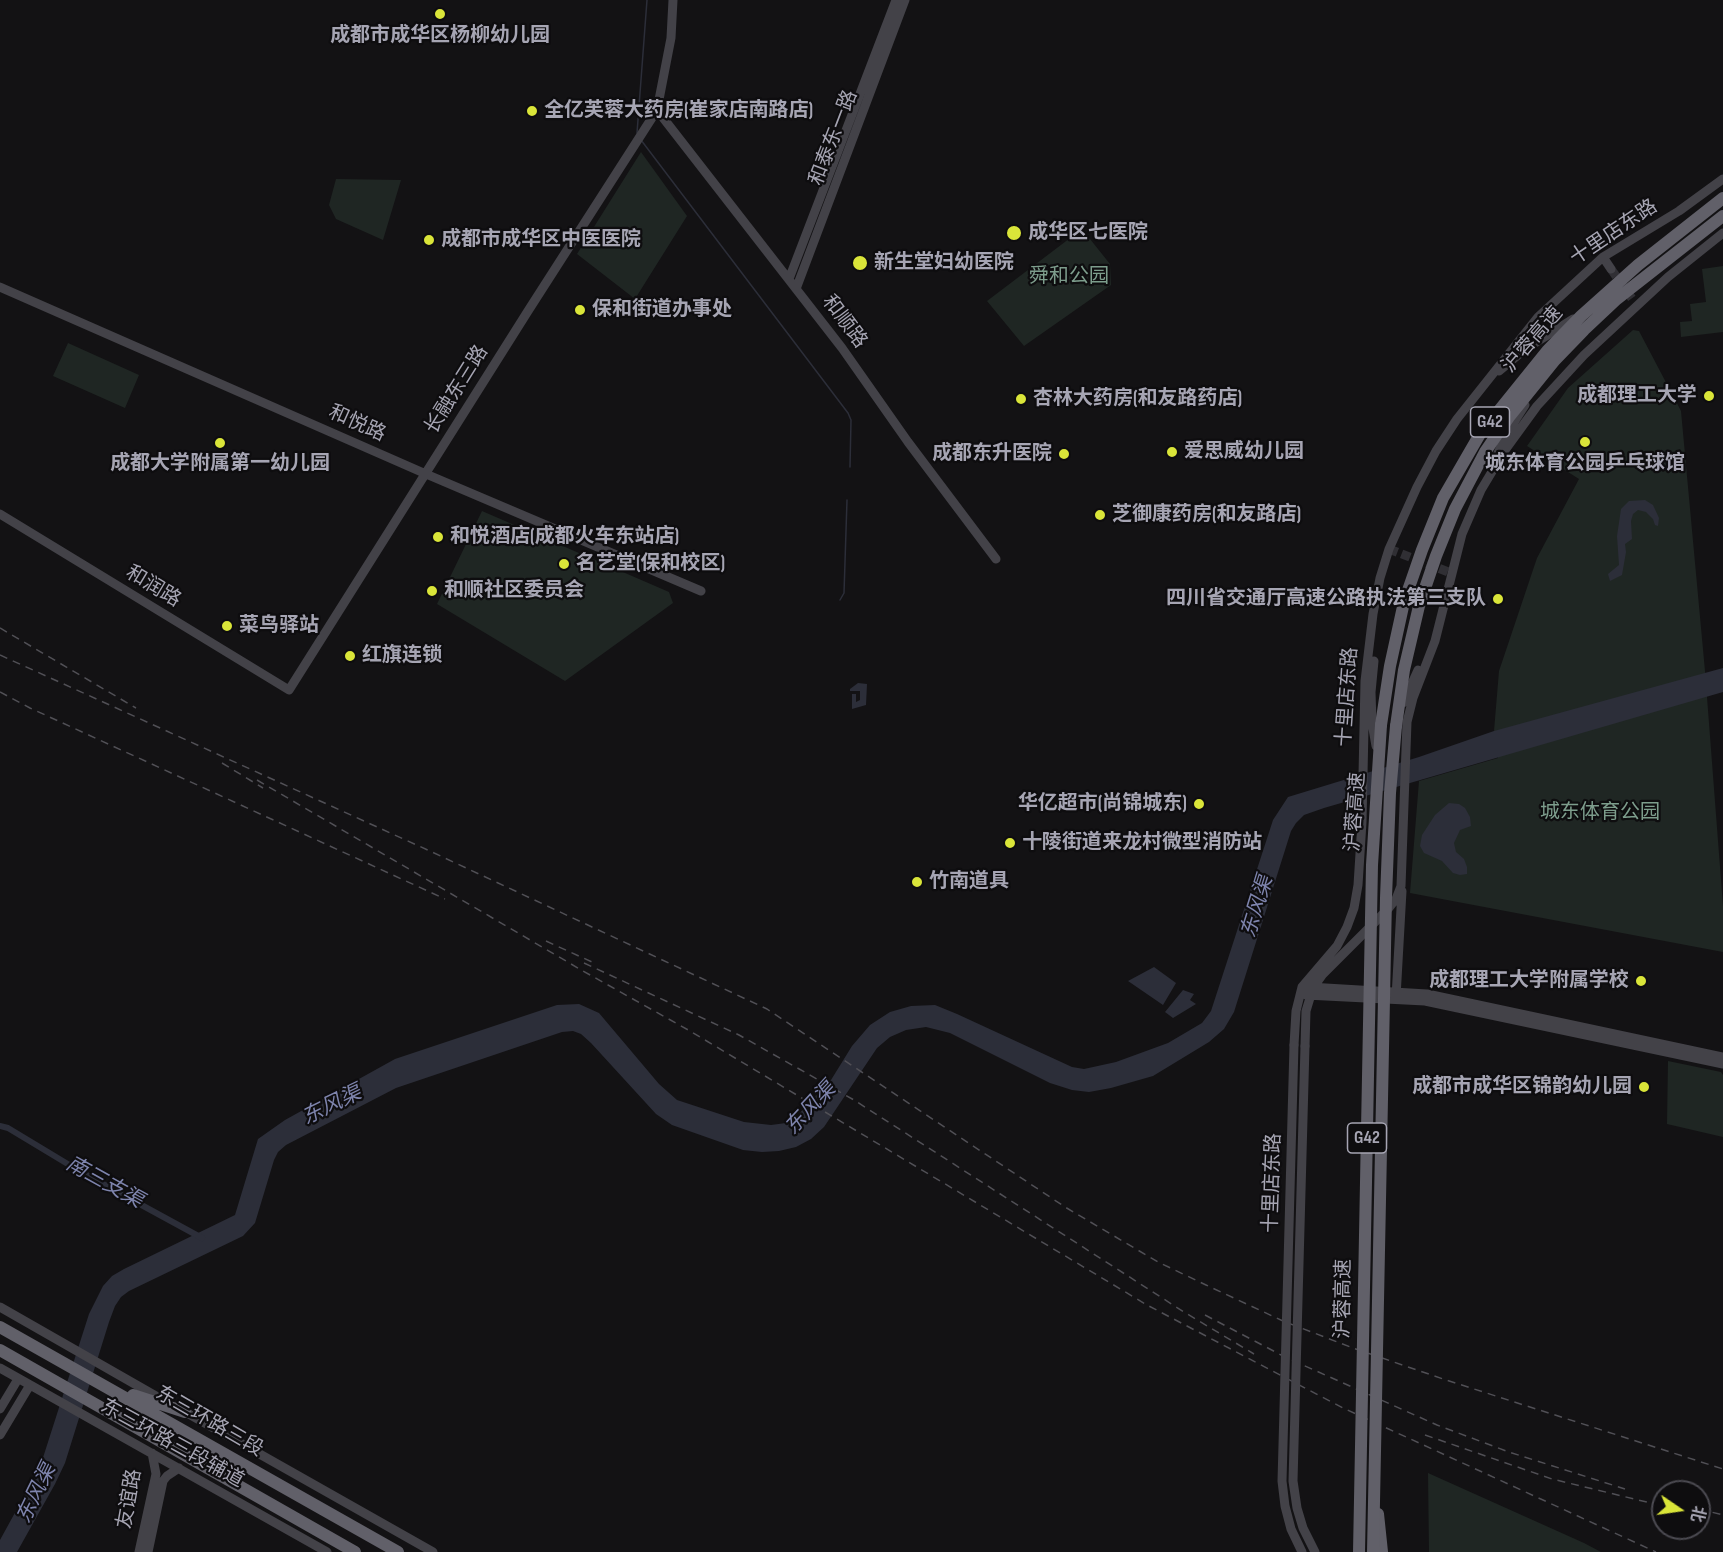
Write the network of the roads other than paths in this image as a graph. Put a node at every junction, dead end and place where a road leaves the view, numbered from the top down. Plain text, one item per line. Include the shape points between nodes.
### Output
1 (673, 0) edge
2 (896, 0) edge
3 (905, 0) edge
4 (657, 110) junction
5 (1723, 179) edge
6 (1723, 198) edge
7 (1723, 216) edge
8 (1723, 233) edge
9 (1603, 257) junction
10 (1611, 269) tunnel mouth
11 (789, 279) junction
12 (0, 286) edge
13 (796, 289) junction
14 (1583, 313) junction
15 (1562, 354) junction
16 (1477, 392) junction
17 (426, 474) junction
18 (1480, 490) junction
19 (0, 514) edge
20 (996, 559) dead end
21 (1380, 578) junction
22 (700, 591) dead end
23 (1445, 601) junction
24 (290, 690) joint
25 (1396, 722) junction
26 (1376, 724) junction
27 (1403, 877) junction
28 (1300, 991) junction
29 (1311, 991) junction
30 (1396, 995) junction
31 (1723, 1057) edge
32 (1723, 1064) edge
33 (0, 1308) edge
34 (0, 1327) edge
35 (0, 1350) edge
36 (0, 1368) edge
37 (18, 1379) junction
38 (30, 1385) junction
39 (129, 1391) junction
40 (0, 1409) edge
41 (185, 1412) joint
42 (0, 1435) edge
43 (152, 1453) junction
44 (179, 1468) junction
45 (1374, 1484) junction
46 (139, 1552) edge
47 (148, 1552) edge
48 (327, 1552) edge
49 (355, 1552) edge
50 (398, 1552) edge
51 (433, 1552) edge
52 (1302, 1552) edge
53 (1315, 1552) edge
54 (1359, 1552) edge
55 (1373, 1552) edge
56 (1382, 1552) edge

1 - 4 street via 671,38
2 - 11 street
3 - 13 street, 和泰东一路
4 - 11 street, 和顺路
4 - 17 street, 长融东三路
5 - 9 street, 十里店东路
6 - 14 highway, 沪蓉高速 / G42
7 - 15 highway, 沪蓉高速 / G42 via 1617,299
8 - 18 street via 1635,302 1584,355 1537,406
9 - 10 street
9 - 16 street, 十里店东路 via 1538,317
11 - 13 street, 和顺路
12 - 17 street, 和悦路
13 - 20 street, 和顺路
14 - 16 street via 1524,350
14 - 26 highway, 沪蓉高速 / G42 via 1480,434 1443,498 1404,602
15 - 18 street via 1507,433
15 - 25 highway, 沪蓉高速 / G42 via 1509,417 1455,509 1419,606
16 - 21 street, 十里店东路 via 1436,451 1396,531
17 - 22 street, 和悦路
17 - 24 street, 长融东三路
18 - 23 street via 1462,534
19 - 24 street, 和润路
21 - 26 street via 1371,693
21 - 28 street, 十里店东路 via 1365,681 1362,822 1354,908 1337,946
23 - 25 street
23 - 27 street via 1407,722
25 - 45 highway, 沪蓉高速 / G42, bridge via 1386,898
26 - 54 highway, 沪蓉高速 / G42, bridge via 1379,762 1372,865
27 - 29 street via 1388,909
27 - 30 street
28 - 29 street
28 - 52 street, 十里店东路, bridge via 1294,1045 1282,1481 1291,1529
29 - 30 street
29 - 53 street, 十里店东路, bridge via 1306,1011 1293,1481 1303,1528
30 - 31 street via 1427,993
30 - 32 street
33 - 39 street, 东三环路三段辅道 via 70,1348
34 - 39 highway, 东三环路三段 via 93,1379
35 - 49 highway, 东三环路三段
36 - 37 street, 东三环路三段辅道
37 - 38 street, 东三环路三段辅道
37 - 40 street
38 - 42 street
38 - 43 street, 东三环路三段辅道
39 - 41 highway
39 - 50 highway, 东三环路三段
41 - 51 street, 东三环路三段辅道
43 - 44 street, 东三环路三段辅道
43 - 46 street, 友谊路 via 156,1474
44 - 47 street, 友谊路 via 163,1481
44 - 48 street, 东三环路三段辅道
45 - 55 highway, 沪蓉高速 / G42, bridge
45 - 56 highway, bridge

